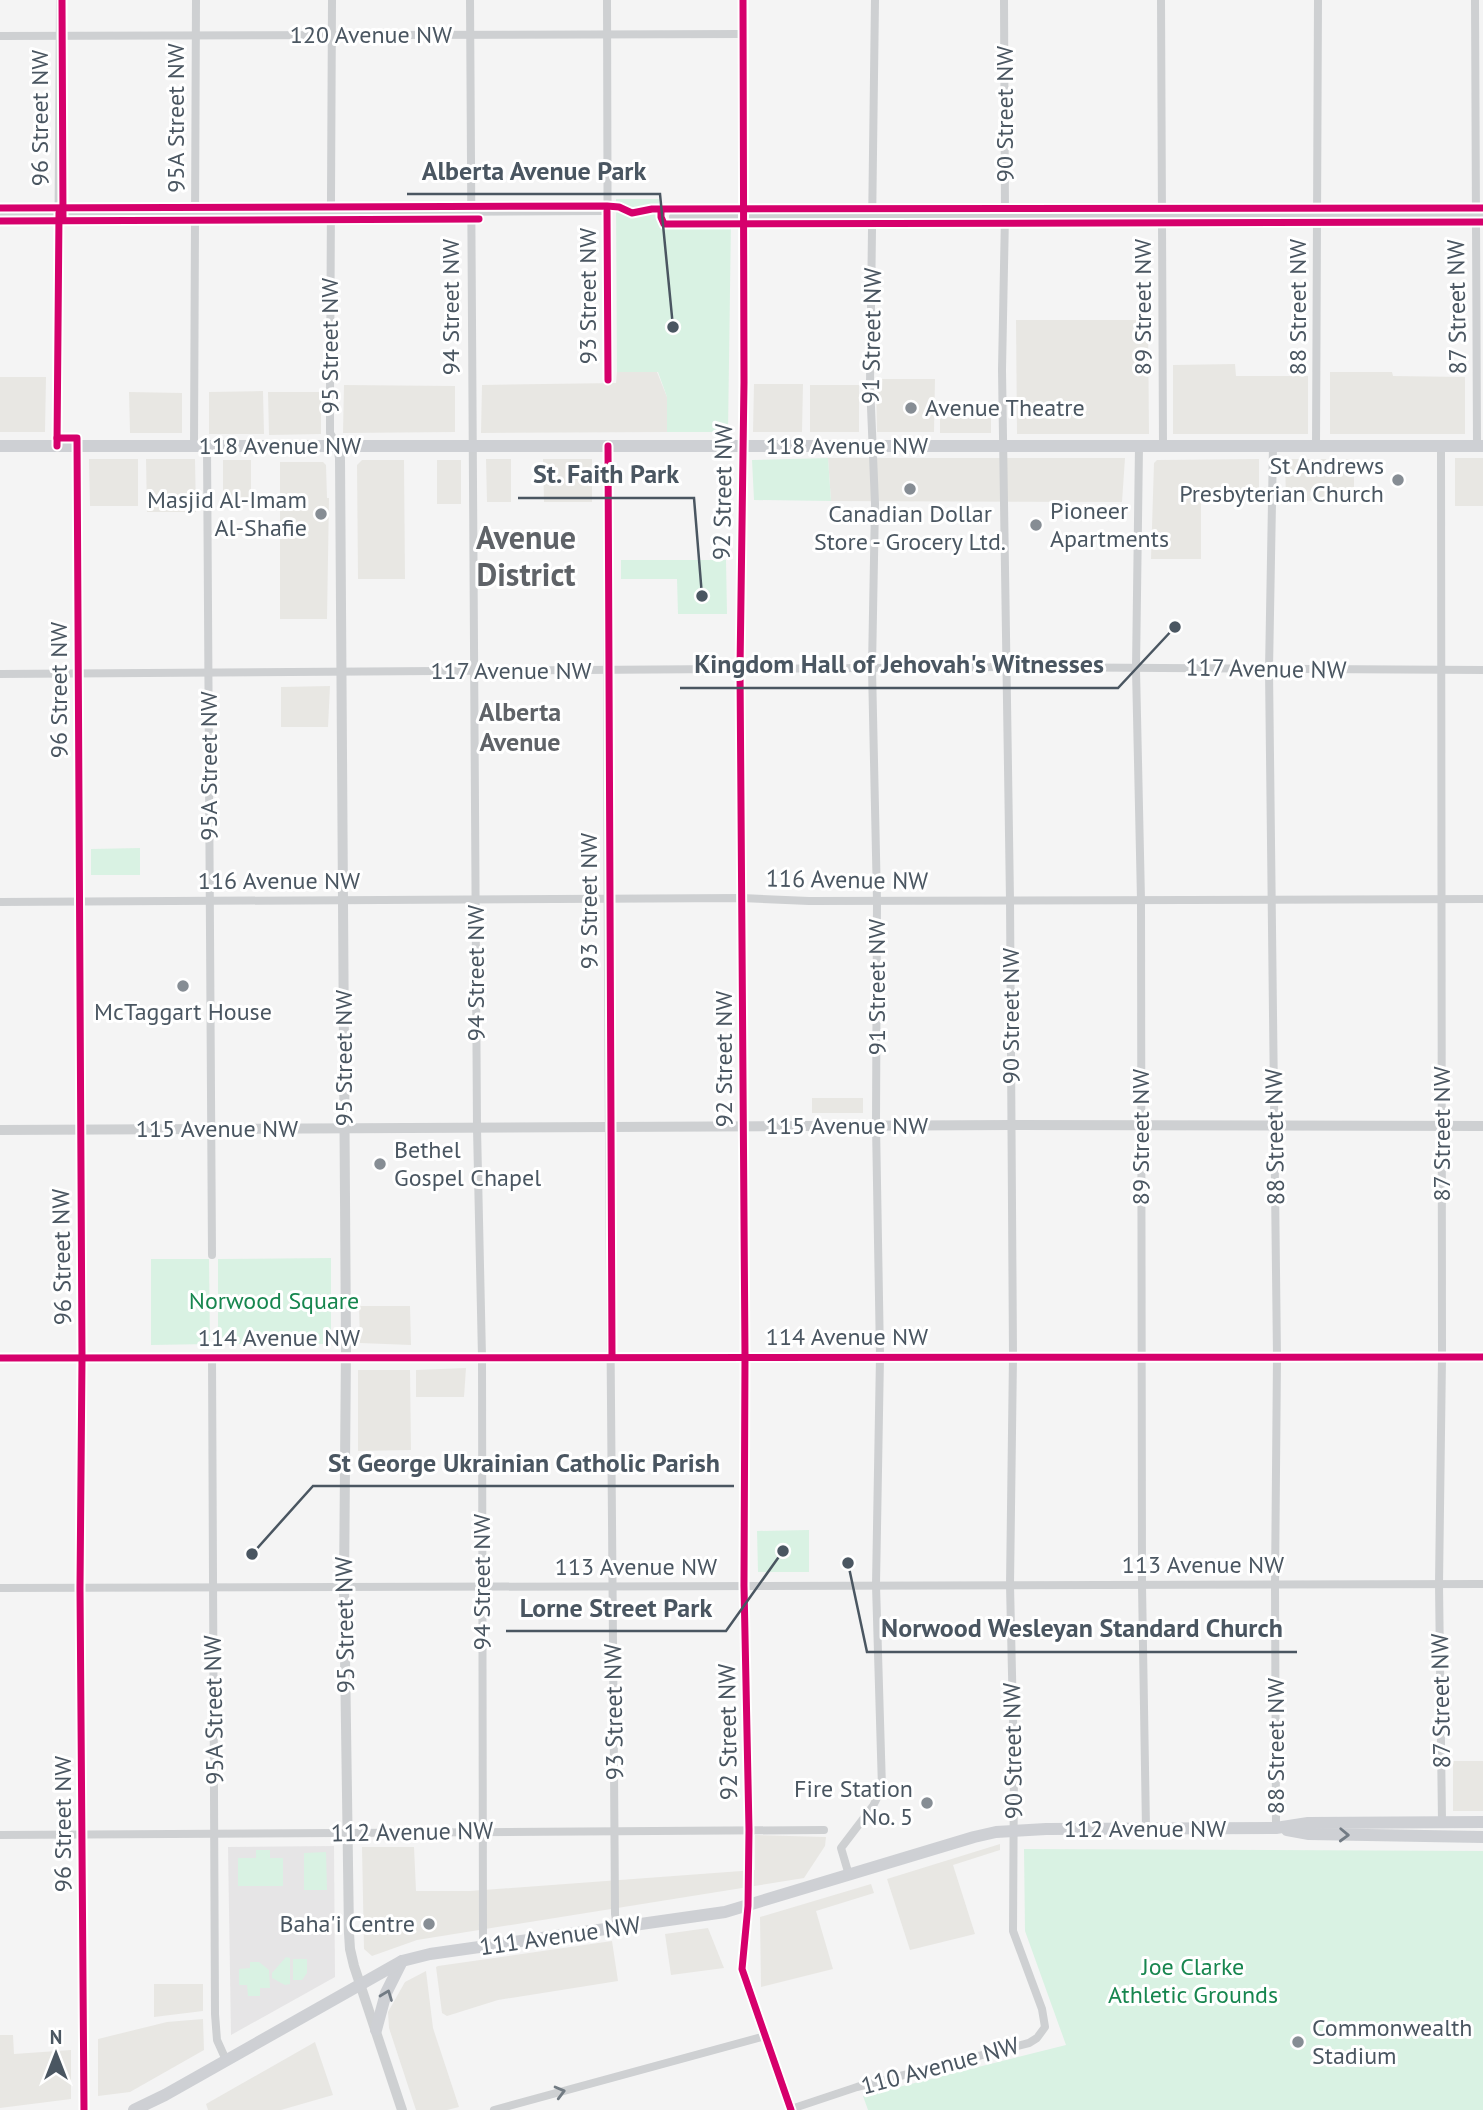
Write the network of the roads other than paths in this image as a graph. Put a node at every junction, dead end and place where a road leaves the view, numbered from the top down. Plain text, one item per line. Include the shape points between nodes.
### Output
1 (60, 0) edge
2 (196, 0) edge
3 (332, 0) edge
4 (470, 0) edge
5 (607, 0) edge
6 (743, 0) edge
7 (875, 0) edge
8 (1004, 0) edge
9 (1161, 0) edge
10 (1318, 0) edge
11 (1475, 0) edge
12 (742, 34) junction
13 (470, 35) junction
14 (606, 35) junction
15 (0, 36) edge
16 (60, 36) junction
17 (196, 36) junction
18 (332, 36) junction
19 (59, 211) junction
20 (607, 211) junction
21 (471, 212) junction
22 (330, 213) junction
23 (0, 214) edge
24 (195, 214) junction
25 (873, 215) junction
26 (1005, 215) junction
27 (1162, 215) junction
28 (1318, 215) junction
29 (1479, 215) edge
30 (742, 216) junction
31 (673, 217) dead end
32 (608, 380) dead end
33 (0, 446) edge
34 (57, 446) junction
35 (77, 446) junction
36 (200, 446) junction
37 (338, 446) junction
38 (472, 446) junction
39 (608, 446) junction
40 (743, 446) junction
41 (873, 446) junction
42 (1005, 446) junction
43 (1139, 446) junction
44 (1163, 446) junction
45 (1273, 446) junction
46 (1316, 446) junction
47 (1441, 446) junction
48 (1480, 446) edge
49 (1006, 667) junction
50 (872, 668) junction
51 (740, 669) junction
52 (1136, 669) junction
53 (1440, 669) junction
54 (608, 670) junction
55 (1269, 670) junction
56 (1483, 670) edge
57 (474, 671) junction
58 (208, 672) junction
59 (341, 672) junction
60 (79, 673) junction
61 (0, 674) edge
62 (742, 898) junction
63 (475, 899) junction
64 (609, 899) junction
65 (1441, 899) junction
66 (1483, 899) edge
67 (210, 900) junction
68 (343, 900) junction
69 (1010, 900) junction
70 (1141, 900) junction
71 (1273, 900) junction
72 (78, 901) junction
73 (877, 901) junction
74 (0, 902) edge
75 (1141, 1124) junction
76 (876, 1125) junction
77 (1011, 1125) junction
78 (1275, 1125) junction
79 (743, 1126) junction
80 (1441, 1126) junction
81 (1483, 1126) edge
82 (610, 1127) junction
83 (344, 1128) junction
84 (477, 1128) junction
85 (211, 1129) junction
86 (0, 1130) edge
87 (80, 1130) junction
88 (212, 1255) dead end
89 (612, 1356) junction
90 (745, 1356) junction
91 (880, 1356) junction
92 (1013, 1356) junction
93 (212, 1357) junction
94 (346, 1357) junction
95 (482, 1357) junction
96 (1144, 1357) junction
97 (1277, 1357) junction
98 (1442, 1357) junction
99 (1483, 1357) edge
100 (0, 1358) edge
101 (82, 1358) junction
102 (1275, 1584) junction
103 (1440, 1584) junction
104 (1483, 1584) edge
105 (876, 1585) junction
106 (1010, 1585) junction
107 (1142, 1585) junction
108 (481, 1586) junction
109 (612, 1586) junction
110 (744, 1586) junction
111 (344, 1587) junction
112 (0, 1588) edge
113 (80, 1588) junction
114 (212, 1588) junction
115 (1442, 1822) junction
116 (1483, 1822) edge
117 (1276, 1828) junction
118 (1146, 1829) junction
119 (616, 1830) junction
120 (749, 1830) junction
121 (824, 1830) dead end
122 (1014, 1830) junction
123 (484, 1831) junction
124 (348, 1833) junction
125 (215, 1834) junction
126 (0, 1835) edge
127 (82, 1835) junction
128 (1483, 1838) edge
129 (849, 1875) junction
130 (748, 1906) junction
131 (617, 1928) junction
132 (483, 1946) junction
133 (402, 1961) junction
134 (360, 1984) junction
135 (1045, 2027) joint
136 (376, 2030) junction
137 (765, 2036) junction
138 (226, 2060) junction
139 (84, 2110) edge
140 (135, 2110) edge
141 (402, 2110) edge
142 (494, 2110) edge
143 (791, 2110) edge

1 - 16 street, 96 Street NW
2 - 17 street, 95A Street NW
3 - 18 street, 95 Street NW
4 - 13 street, 94 Street NW
5 - 14 street, 93 Street NW
6 - 12 street, 92 Street NW
7 - 25 street, 91 Street NW
8 - 26 street, 90 Street NW
9 - 27 street, 89 Street NW
10 - 28 street, 88 Street NW
11 - 29 street, 87 Street NW
12 - 14 street, 120 Avenue NW
12 - 30 street, 92 Street NW
13 - 14 street, 120 Avenue NW
13 - 18 street, 120 Avenue NW
13 - 21 street, 94 Street NW
14 - 20 street, 93 Street NW
15 - 16 street, 120 Avenue NW
16 - 17 street, 120 Avenue NW
16 - 19 street, 96 Street NW
17 - 18 street, 120 Avenue NW
17 - 24 street, 95A Street NW
18 - 22 street, 95 Street NW
19 - 23 street
19 - 24 street
19 - 34 street, 96 Street NW
20 - 21 street
20 - 32 street, 93 Street NW
21 - 22 street
21 - 38 street, 94 Street NW
22 - 24 street
22 - 37 street, 95 Street NW via 330,433
24 - 36 street, 95A Street NW
25 - 26 street
25 - 30 street
25 - 41 street, 91 Street NW
26 - 27 street
26 - 42 street, 90 Street NW
27 - 28 street
27 - 44 street, 89 Street NW
28 - 29 street
28 - 46 street, 88 Street NW
29 - 48 street, 87 Street NW
30 - 31 street
30 - 40 street, 92 Street NW
33 - 34 main road, 118 Avenue NW
34 - 35 main road, 118 Avenue NW
35 - 36 main road, 118 Avenue NW
35 - 60 street, 96 Street NW
36 - 37 main road, 118 Avenue NW
36 - 58 street, 95A Street NW
37 - 38 main road, 118 Avenue NW
37 - 59 street, 95 Street NW
38 - 39 main road, 118 Avenue NW
38 - 57 street, 94 Street NW
39 - 40 main road, 118 Avenue NW
39 - 54 street, 93 Street NW
40 - 41 main road, 118 Avenue NW
40 - 51 street, 92 Street NW
41 - 42 main road, 118 Avenue NW
41 - 50 street, 91 Street NW
42 - 43 main road, 118 Avenue NW
42 - 49 street, 90 Street NW
43 - 44 main road, 118 Avenue NW
43 - 52 street, 89 Street NW
44 - 45 main road, 118 Avenue NW
45 - 46 main road, 118 Avenue NW
45 - 55 street, 88 Street NW
46 - 47 main road, 118 Avenue NW
47 - 48 main road, 118 Avenue NW
47 - 53 street, 87 Street NW
49 - 50 street, 117 Avenue NW
49 - 52 street, 117 Avenue NW
49 - 69 street, 90 Street NW
50 - 51 street, 117 Avenue NW
50 - 73 street, 91 Street NW
51 - 54 street, 117 Avenue NW
51 - 62 street, 92 Street NW
52 - 55 street, 117 Avenue NW
52 - 70 street, 89 Street NW
53 - 55 street, 117 Avenue NW
53 - 56 street, 117 Avenue NW
53 - 65 street, 87 Street NW
54 - 57 street, 117 Avenue NW
54 - 64 street, 93 Street NW
55 - 71 street, 88 Street NW
57 - 59 street, 117 Avenue NW
57 - 63 street, 94 Street NW
58 - 59 street, 117 Avenue NW
58 - 60 street, 117 Avenue NW
58 - 67 street, 95A Street NW
59 - 68 street, 95 Street NW
60 - 61 street, 117 Avenue NW
60 - 72 street, 96 Street NW
62 - 64 street, 116 Avenue NW
62 - 73 street, 116 Avenue NW
62 - 79 street, 92 Street NW
63 - 64 street, 116 Avenue NW
63 - 68 street, 116 Avenue NW
63 - 84 street, 94 Street NW
64 - 82 street, 93 Street NW
65 - 66 street, 116 Avenue NW
65 - 71 street, 116 Avenue NW
65 - 80 street, 87 Street NW
67 - 68 street, 116 Avenue NW
67 - 72 street, 116 Avenue NW
67 - 85 street, 95A Street NW
68 - 83 street, 95 Street NW
69 - 70 street, 116 Avenue NW
69 - 73 street, 116 Avenue NW
69 - 77 street, 90 Street NW
70 - 71 street, 116 Avenue NW
70 - 75 street, 89 Street NW
71 - 78 street, 88 Street NW
72 - 74 street, 116 Avenue NW
72 - 87 street, 96 Street NW
73 - 76 street, 91 Street NW
75 - 77 street, 115 Avenue NW
75 - 78 street, 115 Avenue NW
75 - 96 street, 89 Street NW
76 - 77 street, 115 Avenue NW
76 - 79 street, 115 Avenue NW
76 - 91 street, 91 Street NW
77 - 92 street, 90 Street NW
78 - 80 street, 115 Avenue NW
78 - 97 street, 88 Street NW
79 - 82 street, 115 Avenue NW
79 - 90 street, 92 Street NW
80 - 81 street, 115 Avenue NW
80 - 98 street, 87 Street NW
82 - 84 street, 115 Avenue NW
82 - 89 street, 93 Street NW
83 - 84 street, 115 Avenue NW
83 - 85 street, 115 Avenue NW
83 - 94 street, 95 Street NW
84 - 95 street, 94 Street NW
85 - 87 street, 115 Avenue NW
85 - 88 street, 95A Street NW
86 - 87 street, 115 Avenue NW
87 - 101 street, 96 Street NW
89 - 90 street, 114 Avenue NW
89 - 95 street, 114 Avenue NW
89 - 109 street, 93 Street NW
90 - 91 street, 114 Avenue NW
90 - 110 street, 92 Street NW
91 - 92 street, 114 Avenue NW
91 - 105 street, 91 Street NW
92 - 96 street, 114 Avenue NW
92 - 106 street, 90 Street NW
93 - 94 street, 114 Avenue NW
93 - 101 street, 114 Avenue NW
93 - 114 street, 95A Street NW
94 - 95 street, 114 Avenue NW
94 - 111 street, 95 Street NW
95 - 108 street, 94 Street NW
96 - 97 street, 114 Avenue NW
96 - 107 street, 89 Street NW
97 - 98 street, 114 Avenue NW
97 - 102 street, 88 Street NW
98 - 99 street, 114 Avenue NW
98 - 103 street, 87 Street NW
100 - 101 street, 114 Avenue NW
101 - 113 street, 96 Street NW
102 - 103 street, 113 Avenue NW
102 - 107 street, 113 Avenue NW
102 - 117 street, 88 Street NW
103 - 104 street, 113 Avenue NW
103 - 115 street, 87 Street NW
105 - 106 street, 113 Avenue NW
105 - 110 street, 113 Avenue NW
105 - 129 street, 91 Street NW via 882,1788 841,1848
106 - 107 street, 113 Avenue NW
106 - 122 street, 90 Street NW
107 - 118 street, 89 Street NW
108 - 109 street, 113 Avenue NW
108 - 111 street, 113 Avenue NW
108 - 123 street, 94 Street NW
109 - 110 street, 113 Avenue NW
109 - 119 street, 93 Street NW
110 - 120 street, 92 Street NW
111 - 114 street, 113 Avenue NW
111 - 124 street, 95 Street NW
112 - 113 street, 113 Avenue NW
113 - 114 street, 113 Avenue NW
113 - 127 street, 96 Street NW
114 - 125 street, 95A Street NW
115 - 116 main road, 112 Avenue NW
115 - 117 main road, 112 Avenue NW via 1308,1823
117 - 118 main road, 112 Avenue NW
117 -> 128 main road, 112 Avenue NW via 1309,1834
118 - 122 main road, 112 Avenue NW
119 - 120 street, 112 Avenue NW
119 - 123 street, 112 Avenue NW
119 - 131 street, 93 Street NW
120 - 121 street, 112 Avenue NW
120 - 130 street, 92 Street NW
122 - 129 main road, 111 Avenue NW via 974,1837
122 - 135 street, 90 Street NW via 1013,1931
123 - 124 street, 112 Avenue NW
123 - 132 street, 94 Street NW
124 - 125 street, 112 Avenue NW
124 - 134 street, 95 Street NW via 350,1949
125 - 127 street, 112 Avenue NW
125 - 138 street, 95A Street NW via 216,2035
126 - 127 street, 112 Avenue NW
127 - 139 street, 96 Street NW
129 - 130 main road, 111 Avenue NW
130 - 131 main road, 111 Avenue NW
130 - 137 street, 92 Street NW via 742,1969
131 - 132 main road, 111 Avenue NW
132 - 133 main road, 111 Avenue NW
133 - 134 main road, 111 Avenue NW
136 -> 133 main road via 386,1993
134 - 136 street, 95 Street NW
134 - 138 main road, 111 Avenue NW
135 - 143 street, 110 Avenue NW via 1029,2043 857,2087
136 - 141 street, 95 Street NW
142 -> 137 street
137 - 143 street, 92 Street NW
138 - 140 main road, 111 Avenue NW

